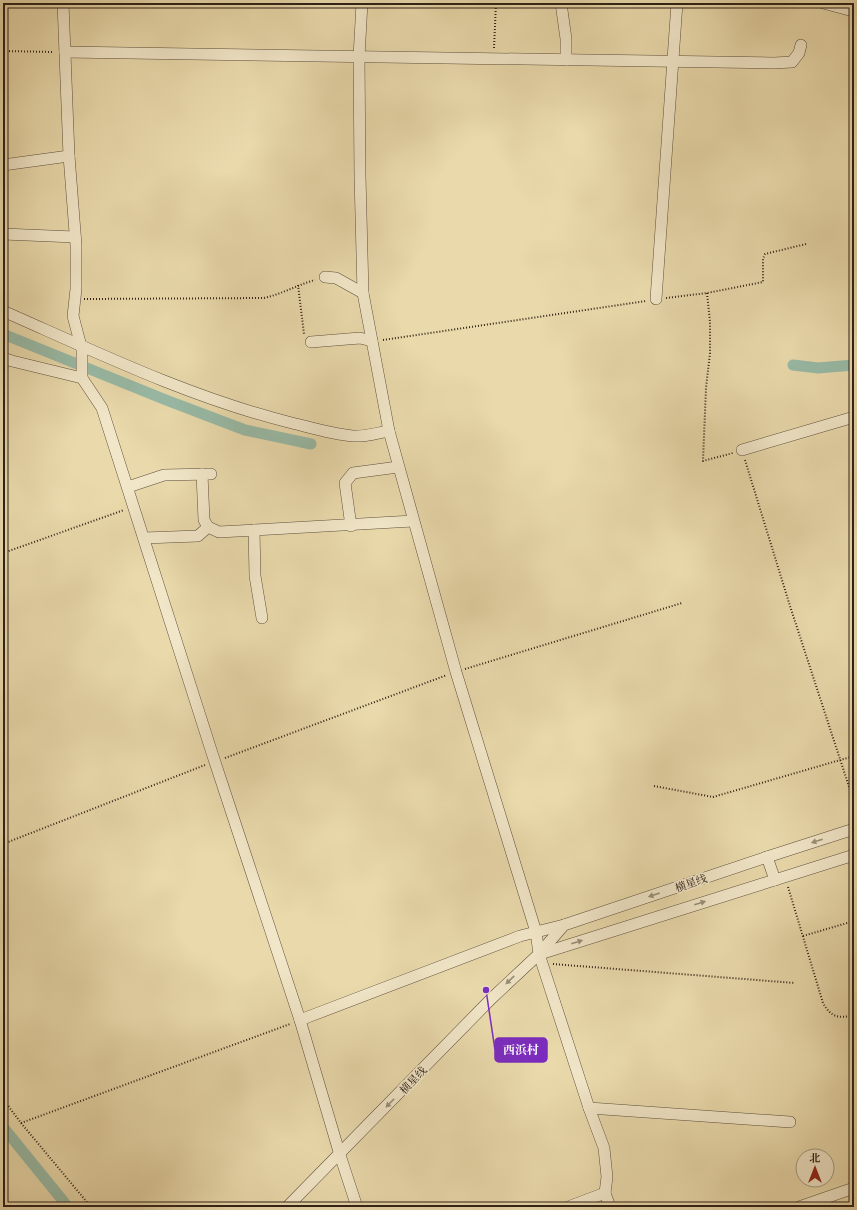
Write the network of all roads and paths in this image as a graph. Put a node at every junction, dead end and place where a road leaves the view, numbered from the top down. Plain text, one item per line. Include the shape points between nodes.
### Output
1 (63, 3) edge
2 (362, 3) edge
3 (496, 3) edge
4 (561, 3) edge
5 (677, 3) edge
6 (823, 3) edge
7 (853, 12) edge
8 (800, 45) dead end
9 (3, 51) edge
10 (65, 52) junction
11 (359, 57) junction
12 (493, 59) junction
13 (566, 60) junction
14 (674, 62) junction
15 (69, 156) junction
16 (3, 165) edge
17 (3, 234) edge
18 (75, 237) junction
19 (806, 244) dead end
20 (325, 277) joint
21 (298, 285) junction
22 (364, 292) junction
23 (707, 293) junction
24 (75, 299) junction
25 (656, 299) junction
26 (3, 311) edge
27 (372, 341) junction
28 (312, 342) joint
29 (82, 348) junction
30 (3, 358) edge
31 (82, 378) junction
32 (854, 417) edge
33 (389, 431) junction
34 (742, 450) junction
35 (398, 467) junction
36 (128, 486) junction
37 (134, 506) junction
38 (413, 521) junction
39 (351, 526) junction
40 (208, 527) junction
41 (254, 530) junction
42 (144, 538) junction
43 (3, 553) edge
44 (682, 603) dead end
45 (262, 618) dead end
46 (456, 672) junction
47 (854, 756) edge
48 (840, 760) junction
49 (214, 761) junction
50 (654, 786) dead end
51 (854, 802) edge
52 (854, 829) edge
53 (3, 844) edge
54 (854, 855) edge
55 (767, 857) junction
56 (780, 878) junction
57 (854, 921) edge
58 (564, 925) junction
59 (536, 932) junction
60 (803, 936) junction
61 (541, 959) junction
62 (795, 983) dead end
63 (854, 1015) edge
64 (300, 1020) junction
65 (3, 1099) edge
66 (589, 1108) junction
67 (790, 1122) dead end
68 (21, 1123) junction
69 (340, 1155) junction
70 (854, 1188) edge
71 (605, 1193) junction
72 (581, 1202) junction
73 (91, 1207) edge
74 (287, 1207) edge
75 (357, 1207) edge
76 (568, 1207) edge
77 (594, 1207) edge
78 (610, 1207) edge
79 (799, 1207) edge

1 - 10 street
2 - 11 street
3 - 12 path
4 - 13 street
5 - 14 street
6 - 7 street
8 - 14 street via 799,53 792,62
9 - 10 path
10 - 11 street
10 - 15 street
11 - 12 street
11 - 22 street
12 - 13 street
13 - 14 street
14 - 25 street
15 - 16 street
15 - 18 street
17 - 18 street
18 - 24 street
19 - 23 path via 765,254 763,282
20 - 21 path
20 - 22 street via 336,278
21 - 24 path via 264,298
21 - 28 path via 305,336
22 - 27 street
23 - 25 path
23 - 34 path via 710,353 703,461
24 - 29 street via 73,316
25 - 27 path
26 - 29 street
27 - 28 street via 360,338
27 - 33 street
29 - 31 street
29 - 33 street via 194,393 251,412 354,436
30 - 31 street
31 - 36 street via 102,408
32 - 34 street
33 - 35 street
34 - 48 path
35 - 38 street
35 - 39 street via 353,473 345,483
36 - 37 street
36 - 40 street via 164,475 206,474 204,520
37 - 42 street
37 - 43 path
38 - 39 street
38 - 46 street
39 - 41 street
40 - 41 street via 218,532
40 - 42 street via 198,536
41 - 45 street via 255,576
42 - 49 street
44 - 46 path
46 - 49 path
46 - 59 street
47 - 48 path
48 - 50 path via 713,797
48 - 51 path
49 - 53 path
49 - 64 street
52 -> 55 street, 横星线
54 - 56 street, 横星线
55 - 56 street
55 -> 58 street, 横星线
56 - 60 path
61 -> 56 street, 横星线
57 - 60 path
58 - 59 street
58 - 61 street, 横星线
59 - 61 street
59 - 64 street
60 - 63 path via 822,1003 829,1013 838,1017
61 - 62 path
61 - 66 street
61 -> 69 street, 横星线 via 492,998
64 - 68 path
64 - 69 street
65 - 68 path
66 - 67 street
66 - 71 street via 604,1148 607,1177
68 - 73 path
69 - 74 street, 横星线
69 - 75 street
70 - 79 street
71 - 72 street
71 - 78 street
72 - 76 street
72 - 77 street

